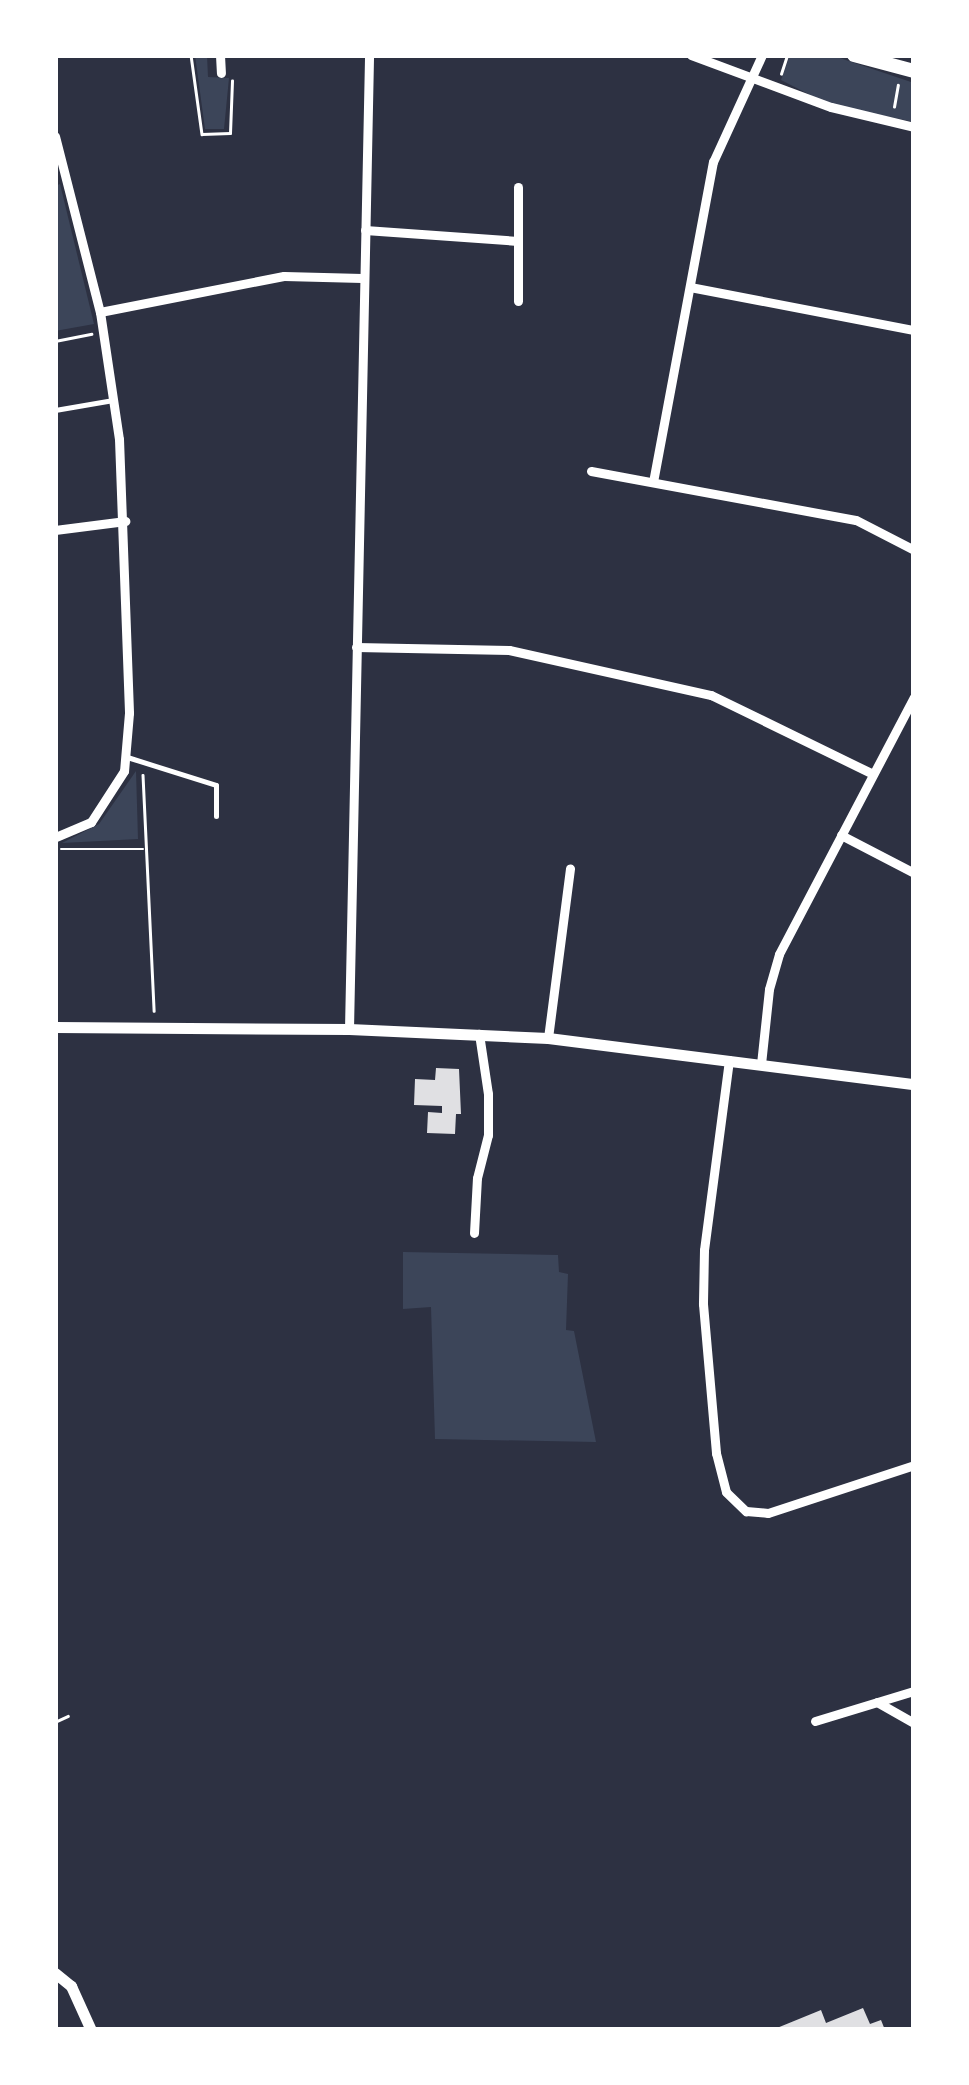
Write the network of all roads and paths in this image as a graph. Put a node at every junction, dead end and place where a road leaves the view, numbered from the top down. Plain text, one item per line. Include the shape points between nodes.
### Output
1 (191, 55) edge
2 (220, 55) edge
3 (369, 55) edge
4 (691, 55) edge
5 (762, 55) edge
6 (788, 55) edge
7 (863, 57) edge
8 (908, 70) edge
9 (226, 73) joint
10 (752, 75) junction
11 (777, 85) junction
12 (891, 123) junction
13 (914, 127) edge
14 (55, 136) edge
15 (60, 176) edge
16 (518, 186) dead end
17 (365, 230) junction
18 (518, 241) junction
19 (362, 278) junction
20 (690, 286) junction
21 (518, 301) dead end
22 (100, 312) junction
23 (914, 330) edge
24 (103, 332) junction
25 (55, 341) edge
26 (113, 400) junction
27 (55, 410) edge
28 (591, 471) dead end
29 (653, 482) junction
30 (125, 522) junction
31 (55, 530) edge
32 (914, 550) edge
33 (356, 647) junction
34 (914, 697) edge
35 (126, 757) junction
36 (873, 774) junction
37 (216, 816) dead end
38 (840, 835) junction
39 (55, 837) edge
40 (146, 848) junction
41 (55, 849) edge
42 (570, 868) dead end
43 (914, 872) edge
44 (154, 1026) junction
45 (55, 1027) edge
46 (350, 1029) junction
47 (479, 1034) junction
48 (548, 1038) junction
49 (729, 1060) junction
50 (761, 1064) junction
51 (914, 1084) edge
52 (474, 1233) dead end
53 (914, 1465) edge
54 (914, 1692) edge
55 (877, 1702) junction
56 (68, 1716) dead end
57 (815, 1721) dead end
58 (55, 1722) edge
59 (914, 1722) edge
60 (55, 1973) edge
61 (91, 2030) edge

1 - 9 path via 202,134 230,134
2 - 9 street
3 - 17 street
4 - 10 street
5 - 10 street
6 - 11 path
7 - 8 main road
8 - 12 path
10 - 11 street
10 - 20 street via 713,162
11 - 12 street
12 - 13 street
14 - 15 street
15 - 22 street
16 - 18 street
17 - 18 street
17 - 19 street
18 - 21 street
19 - 22 street via 284,276
19 - 33 street
20 - 23 street
20 - 29 street
22 - 24 street
24 - 25 path
24 - 26 street
26 - 27 lane
26 - 30 street
28 - 29 street
29 - 32 street via 856,520
30 - 31 street
30 - 35 street
33 - 36 street via 509,650 711,696
33 - 46 street
34 - 36 street
35 - 37 lane via 216,785
35 - 39 street via 124,771 90,822
35 - 40 path via 143,767
36 - 38 street
38 - 43 street
38 - 50 street via 779,954
40 - 41 path
40 - 44 path
42 - 48 street
44 - 45 street
44 - 46 street
46 - 47 street
47 - 48 street
47 - 52 street via 488,1135
48 - 49 street
49 - 50 street
49 - 53 street via 703,1304 716,1453 726,1492 746,1511 768,1513
50 - 51 street
54 - 55 street
55 - 57 street
55 - 59 street
56 - 58 path
60 - 61 street via 71,1986

